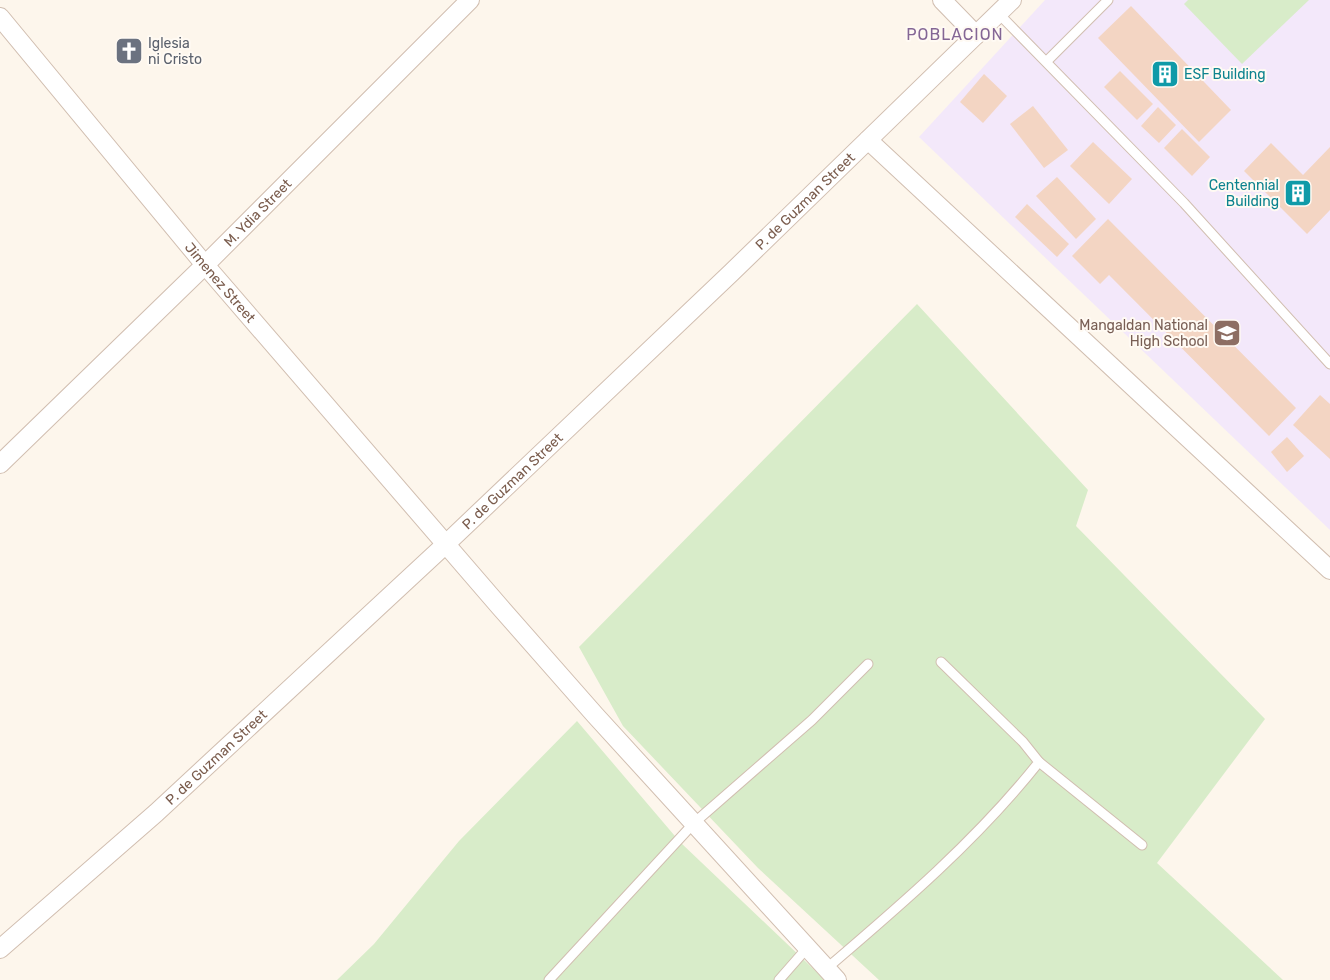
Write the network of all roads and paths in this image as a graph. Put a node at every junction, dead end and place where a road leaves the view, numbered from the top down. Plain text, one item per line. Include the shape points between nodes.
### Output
1 (470, 0) edge
2 (942, 0) edge
3 (1012, 0) edge
4 (1108, 0) edge
5 (999, 14) junction
6 (0, 17) edge
7 (976, 34) junction
8 (1047, 61) junction
9 (868, 140) junction
10 (205, 265) junction
11 (1330, 364) edge
12 (0, 464) edge
13 (447, 543) junction
14 (1330, 570) edge
15 (941, 662) dead end
16 (868, 664) dead end
17 (1039, 762) junction
18 (694, 823) junction
19 (1142, 845) dead end
20 (807, 948) junction
21 (0, 949) edge
22 (832, 975) edge
23 (548, 980) edge
24 (779, 980) edge

1 - 10 street, M. Ydia Street
2 - 7 street
3 - 5 street, P. de Guzman Street
4 - 8 lane
5 - 7 street, P. de Guzman Street
5 - 8 lane
6 - 10 street, Jimenez Street
7 - 9 street, P. de Guzman Street
8 - 11 lane via 1184,204
9 - 13 street, P. de Guzman Street
9 - 14 street
10 - 12 street, M. Ydia Street
10 - 13 street, Jimenez Street
13 - 18 street, Jimenez Street via 595,715
13 - 21 street, P. de Guzman Street via 156,813
15 - 17 lane via 1023,742
16 - 18 lane via 812,720
17 - 19 lane
17 - 22 lane via 1022,786
18 - 20 street, Jimenez Street
18 - 23 lane
20 - 22 street, Jimenez Street
20 - 24 lane

